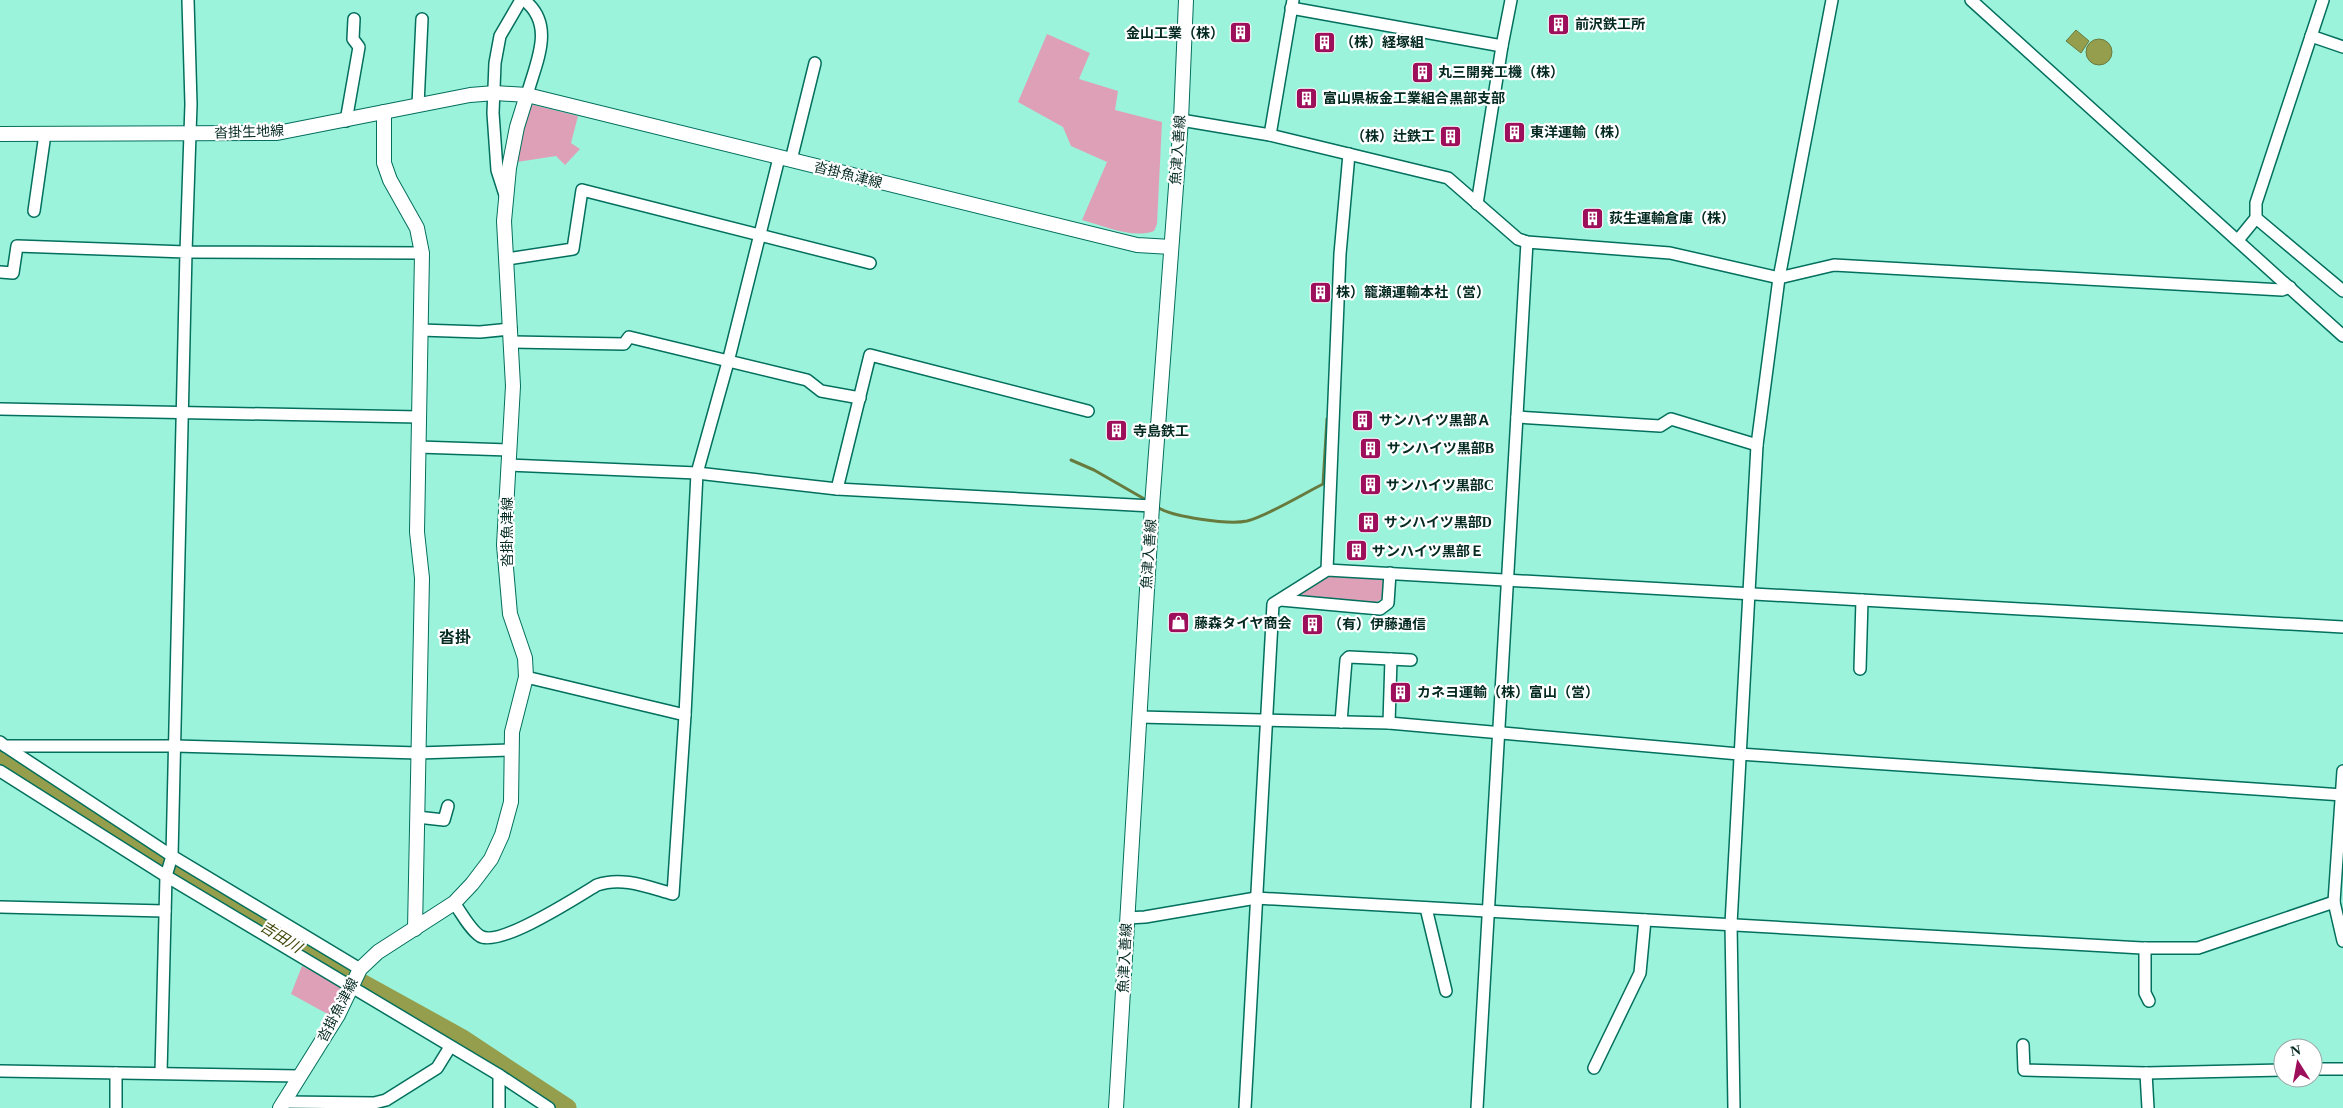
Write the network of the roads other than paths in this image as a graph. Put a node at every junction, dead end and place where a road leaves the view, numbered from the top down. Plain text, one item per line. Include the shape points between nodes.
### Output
1 (188, 0) edge
2 (523, 0) edge
3 (1186, 0) edge
4 (1511, 0) edge
5 (1832, 0) edge
6 (1971, 0) edge
7 (2323, 0) edge
8 (1292, 4) edge
9 (354, 19) dead end
10 (422, 19) dead end
11 (2311, 36) junction
12 (1502, 46) junction
13 (2343, 47) edge
14 (815, 63) dead end
15 (495, 93) junction
16 (527, 95) junction
17 (418, 105) junction
18 (384, 112) junction
19 (1181, 120) junction
20 (346, 121) junction
21 (0, 134) edge
22 (45, 134) junction
23 (190, 134) junction
24 (1270, 135) junction
25 (1349, 154) junction
26 (785, 159) junction
27 (506, 198) junction
28 (1477, 204) junction
29 (34, 211) dead end
30 (2256, 218) junction
31 (759, 234) junction
32 (2238, 240) junction
33 (1527, 242) junction
34 (1171, 248) junction
35 (186, 252) junction
36 (422, 253) junction
37 (508, 259) junction
38 (870, 264) dead end
39 (0, 272) edge
40 (1779, 278) junction
41 (2290, 287) junction
42 (2343, 291) edge
43 (420, 330) junction
44 (511, 336) junction
45 (2343, 336) edge
46 (728, 362) junction
47 (860, 398) junction
48 (0, 409) edge
49 (182, 412) junction
50 (1088, 412) dead end
51 (418, 416) junction
52 (1517, 417) junction
53 (1757, 444) junction
54 (418, 447) junction
55 (509, 450) junction
56 (508, 465) junction
57 (697, 473) junction
58 (837, 489) junction
59 (1152, 506) junction
60 (1327, 570) junction
61 (1390, 573) junction
62 (1507, 579) junction
63 (1751, 594) junction
64 (1281, 600) junction
65 (1862, 600) junction
66 (2343, 627) edge
67 (1391, 659) junction
68 (1410, 660) dead end
69 (1860, 669) dead end
70 (526, 677) junction
71 (685, 715) junction
72 (1139, 717) junction
73 (1267, 719) junction
74 (1341, 722) junction
75 (1389, 723) junction
76 (1500, 733) junction
77 (3, 744) edge
78 (175, 746) junction
79 (512, 750) junction
80 (418, 753) junction
81 (1740, 754) junction
82 (0, 771) edge
83 (2343, 771) edge
84 (2342, 795) edge
85 (448, 806) dead end
86 (417, 817) junction
87 (169, 866) junction
88 (1256, 898) junction
89 (2334, 902) junction
90 (454, 903) junction
91 (0, 907) edge
92 (1426, 908) junction
93 (165, 911) junction
94 (1488, 912) junction
95 (1127, 918) junction
96 (1644, 920) junction
97 (2341, 923) edge
98 (1731, 924) junction
99 (415, 929) junction
100 (2343, 941) edge
101 (2145, 948) junction
102 (355, 978) junction
103 (1446, 991) dead end
104 (2149, 1001) dead end
105 (2023, 1045) dead end
106 (450, 1047) junction
107 (1594, 1068) dead end
108 (2323, 1069) edge
109 (2343, 1069) edge
110 (2273, 1070) edge
111 (0, 1071) edge
112 (116, 1073) junction
113 (161, 1073) junction
114 (2146, 1073) junction
115 (499, 1075) junction
116 (299, 1076) junction
117 (282, 1105) edge
118 (373, 1106) edge
119 (116, 1108) edge
120 (499, 1108) edge
121 (549, 1108) edge
122 (1116, 1108) edge
123 (1245, 1108) edge
124 (1477, 1108) edge
125 (1734, 1108) edge
126 (2148, 1108) edge

1 - 23 street
2 - 15 street via 500,36 495,63
2 - 16 street via 534,8 541,21 543,36
3 - 19 main road, 魚津入善線
4 - 12 street
5 - 40 street
6 - 32 street
7 - 11 street
8 - 12 street
8 - 24 street
9 - 20 street via 353,39 359,47
10 - 17 street
11 - 13 street
11 - 30 street via 2256,203
12 - 28 street
14 - 26 street
15 - 16 main road, 沓掛魚津線
15 - 17 main road, 沓掛生地線
15 - 27 street via 497,170
16 - 26 main road, 沓掛魚津線
16 - 27 main road, 沓掛魚津線 via 517,127
17 - 18 main road, 沓掛生地線
18 - 20 main road, 沓掛生地線
18 - 36 main road via 384,163 417,228
19 - 24 street
19 - 34 main road, 魚津入善線
20 - 23 main road, 沓掛生地線 via 277,133
21 - 22 main road, 沓掛生地線
22 - 23 main road, 沓掛生地線
22 - 29 street
23 - 35 street
24 - 25 street
25 - 28 street via 1448,178
25 - 60 street via 1340,254
26 - 31 street
26 - 34 main road, 沓掛魚津線 via 1137,245
27 - 37 main road, 沓掛魚津線 via 504,221
28 - 33 street via 1518,239
30 - 32 street
30 - 42 street
31 - 37 street via 582,190 573,249
31 - 38 street
31 - 46 street
32 - 41 street
33 - 40 street via 1670,253
33 - 52 street
34 - 59 main road, 魚津入善線
35 - 36 street
35 - 39 street via 17,246 13,273
35 - 49 street
36 - 43 main road
37 - 44 main road, 沓掛魚津線
40 - 41 street via 1834,265 2282,290
40 - 53 street
41 - 45 street
43 - 44 street
43 - 51 main road
44 - 46 street via 624,344 629,337
44 - 55 main road, 沓掛魚津線 via 513,386
46 - 47 street via 806,380 821,391
46 - 57 street
47 - 50 street via 870,355
47 - 58 street
48 - 49 street
49 - 51 street
49 - 78 street
51 - 54 main road
52 - 53 street via 1660,426 1671,419
52 - 62 street
53 - 63 street
54 - 55 street
54 - 80 main road via 417,532 422,578
55 - 56 main road, 沓掛魚津線
56 - 57 street
56 - 70 main road, 沓掛魚津線 via 504,545 510,614 525,658
57 - 58 street
57 - 71 street
58 - 59 street
59 - 72 main road, 魚津入善線
60 - 61 street
60 - 64 street
61 - 62 street
61 - 64 street via 1388,603 1380,608
62 - 63 street
62 - 76 street
63 - 65 street
63 - 81 street
64 - 73 street via 1273,604
65 - 66 street
65 - 69 street
67 - 68 street
67 - 74 street via 1349,657 1346,660
67 - 75 street
70 - 71 street
70 - 79 main road, 沓掛魚津線 via 512,732
71 - 90 street via 674,894 624,881 610,881 509,935 490,940 479,936
72 - 73 street
72 - 95 main road, 魚津入善線
73 - 74 street
73 - 88 street
74 - 75 street
75 - 76 street
76 - 81 street
76 - 94 street
77 - 78 street
77 - 87 street
78 - 80 street
78 - 87 street
79 - 80 street
79 - 90 main road, 沓掛魚津線 via 511,802 502,835 491,859
80 - 86 main road
81 - 84 street
81 - 98 street
82 - 87 street
83 - 84 street
84 - 89 street
85 - 86 street via 444,820
86 - 99 main road
87 - 93 street
87 - 102 street
87 - 102 street
88 - 92 street
88 - 95 street
88 - 123 street
89 - 97 street
89 - 101 street via 2198,948
90 - 99 main road, 沓掛魚津線
91 - 93 street
92 - 94 street
92 - 103 street
93 - 113 street
94 - 96 street
94 - 124 street
95 - 122 main road, 魚津入善線
96 - 98 street
96 - 107 street via 1640,972
97 - 100 street
98 - 101 street
98 - 125 street
99 - 102 main road, 沓掛魚津線 via 378,952
101 - 104 street via 2144,993
102 - 106 street
102 - 116 main road, 沓掛魚津線 via 338,1015
105 - 114 street via 2024,1070
106 - 115 street
106 - 118 street via 437,1068
108 - 109 street
110 - 114 street
111 - 112 street
112 - 113 street
112 - 119 street
113 - 116 street
114 - 126 street
115 - 120 street
115 - 121 street
116 - 117 main road, 沓掛魚津線
117 - 118 street

